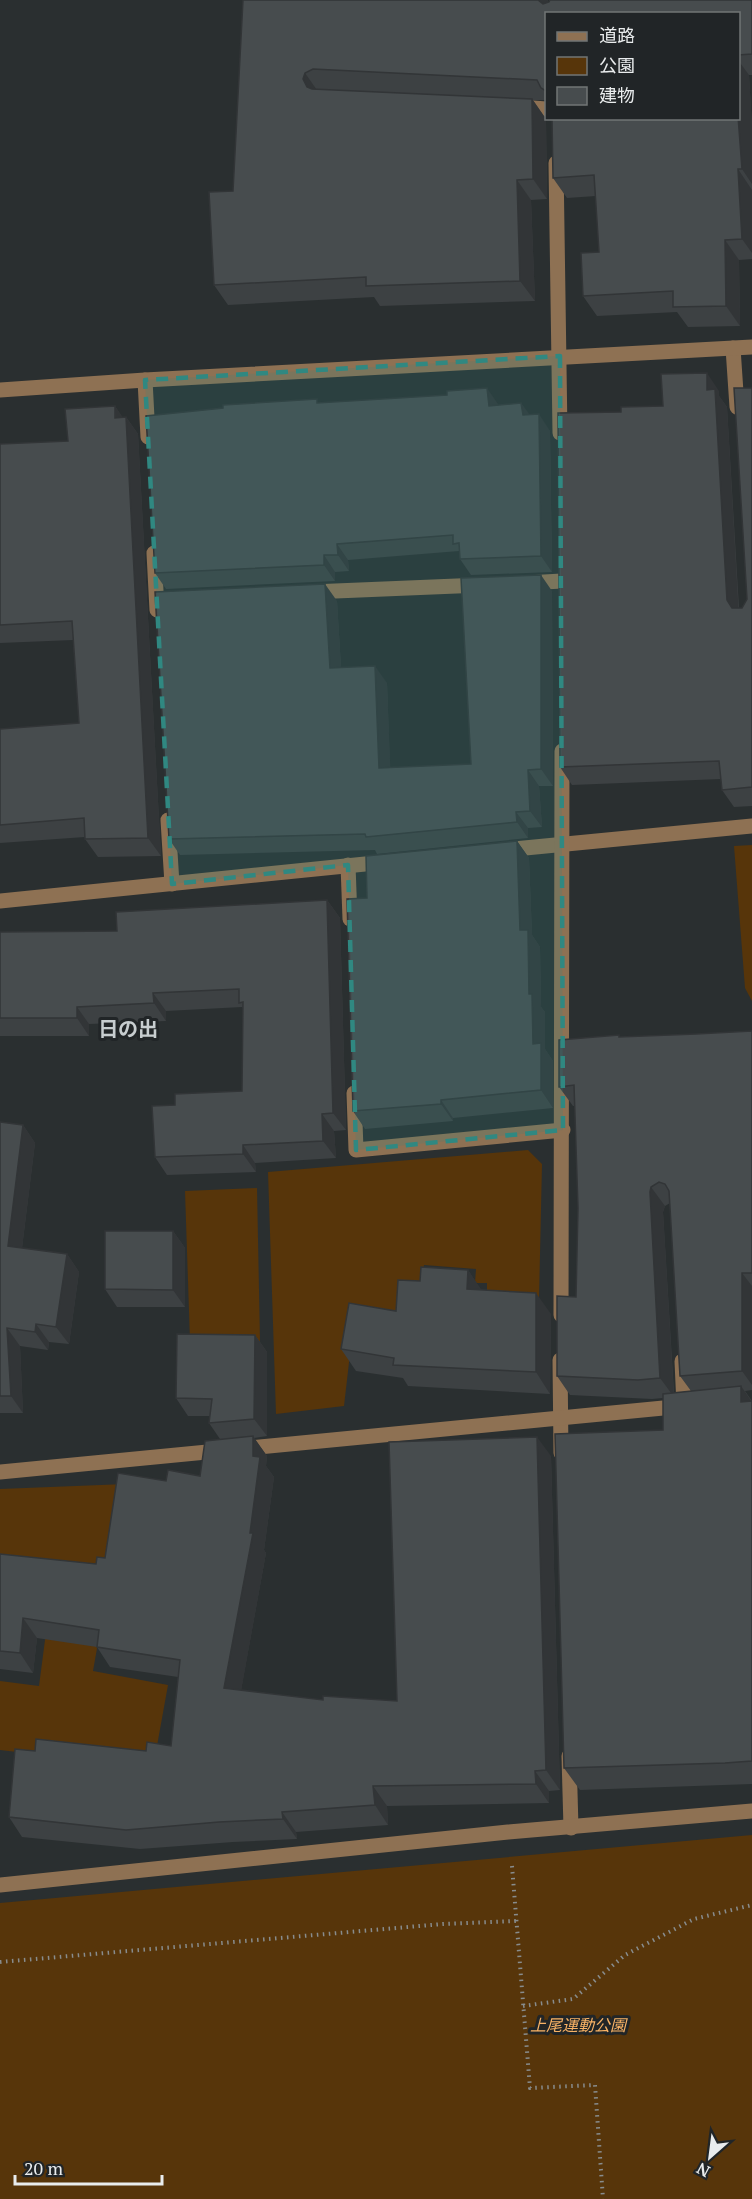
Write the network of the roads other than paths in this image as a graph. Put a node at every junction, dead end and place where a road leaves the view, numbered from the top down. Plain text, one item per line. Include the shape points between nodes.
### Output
1 (500, 106) edge
2 (545, 109) edge
3 (556, 142) edge
4 (752, 347) edge
5 (733, 348) junction
6 (560, 356) junction
7 (145, 380) junction
8 (0, 390) edge
9 (737, 418) edge
10 (149, 449) edge
11 (561, 451) edge
12 (154, 542) edge
13 (562, 581) edge
14 (514, 583) edge
15 (491, 584) edge
16 (300, 593) edge
17 (158, 623) edge
18 (562, 737) edge
19 (167, 801) edge
20 (752, 826) edge
21 (562, 844) junction
22 (491, 851) edge
23 (396, 861) edge
24 (348, 866) junction
25 (172, 884) junction
26 (0, 901) edge
27 (350, 937) edge
28 (354, 1079) edge
29 (562, 1130) junction
30 (681, 1348) edge
31 (560, 1418) junction
32 (561, 1465) edge
33 (0, 1472) edge
34 (569, 1746) edge
35 (752, 1811) edge
36 (571, 1828) junction
37 (0, 1885) edge

1 - 2 street
3 - 6 street
4 - 5 street
5 - 6 street
5 - 9 street
6 - 7 street
6 - 11 street
7 - 8 street
7 - 10 street
12 - 17 street via 163,599
13 - 14 street
15 - 16 street
18 - 21 street
19 - 25 street
20 - 21 street
21 - 22 street
21 - 29 street
23 - 24 street
24 - 25 street
24 - 27 street
25 - 26 street
28 - 29 street via 356,1150
29 - 31 street
30 - 31 street via 690,1405
31 - 32 street
31 - 33 street
34 - 36 street
35 - 36 street
36 - 37 street

